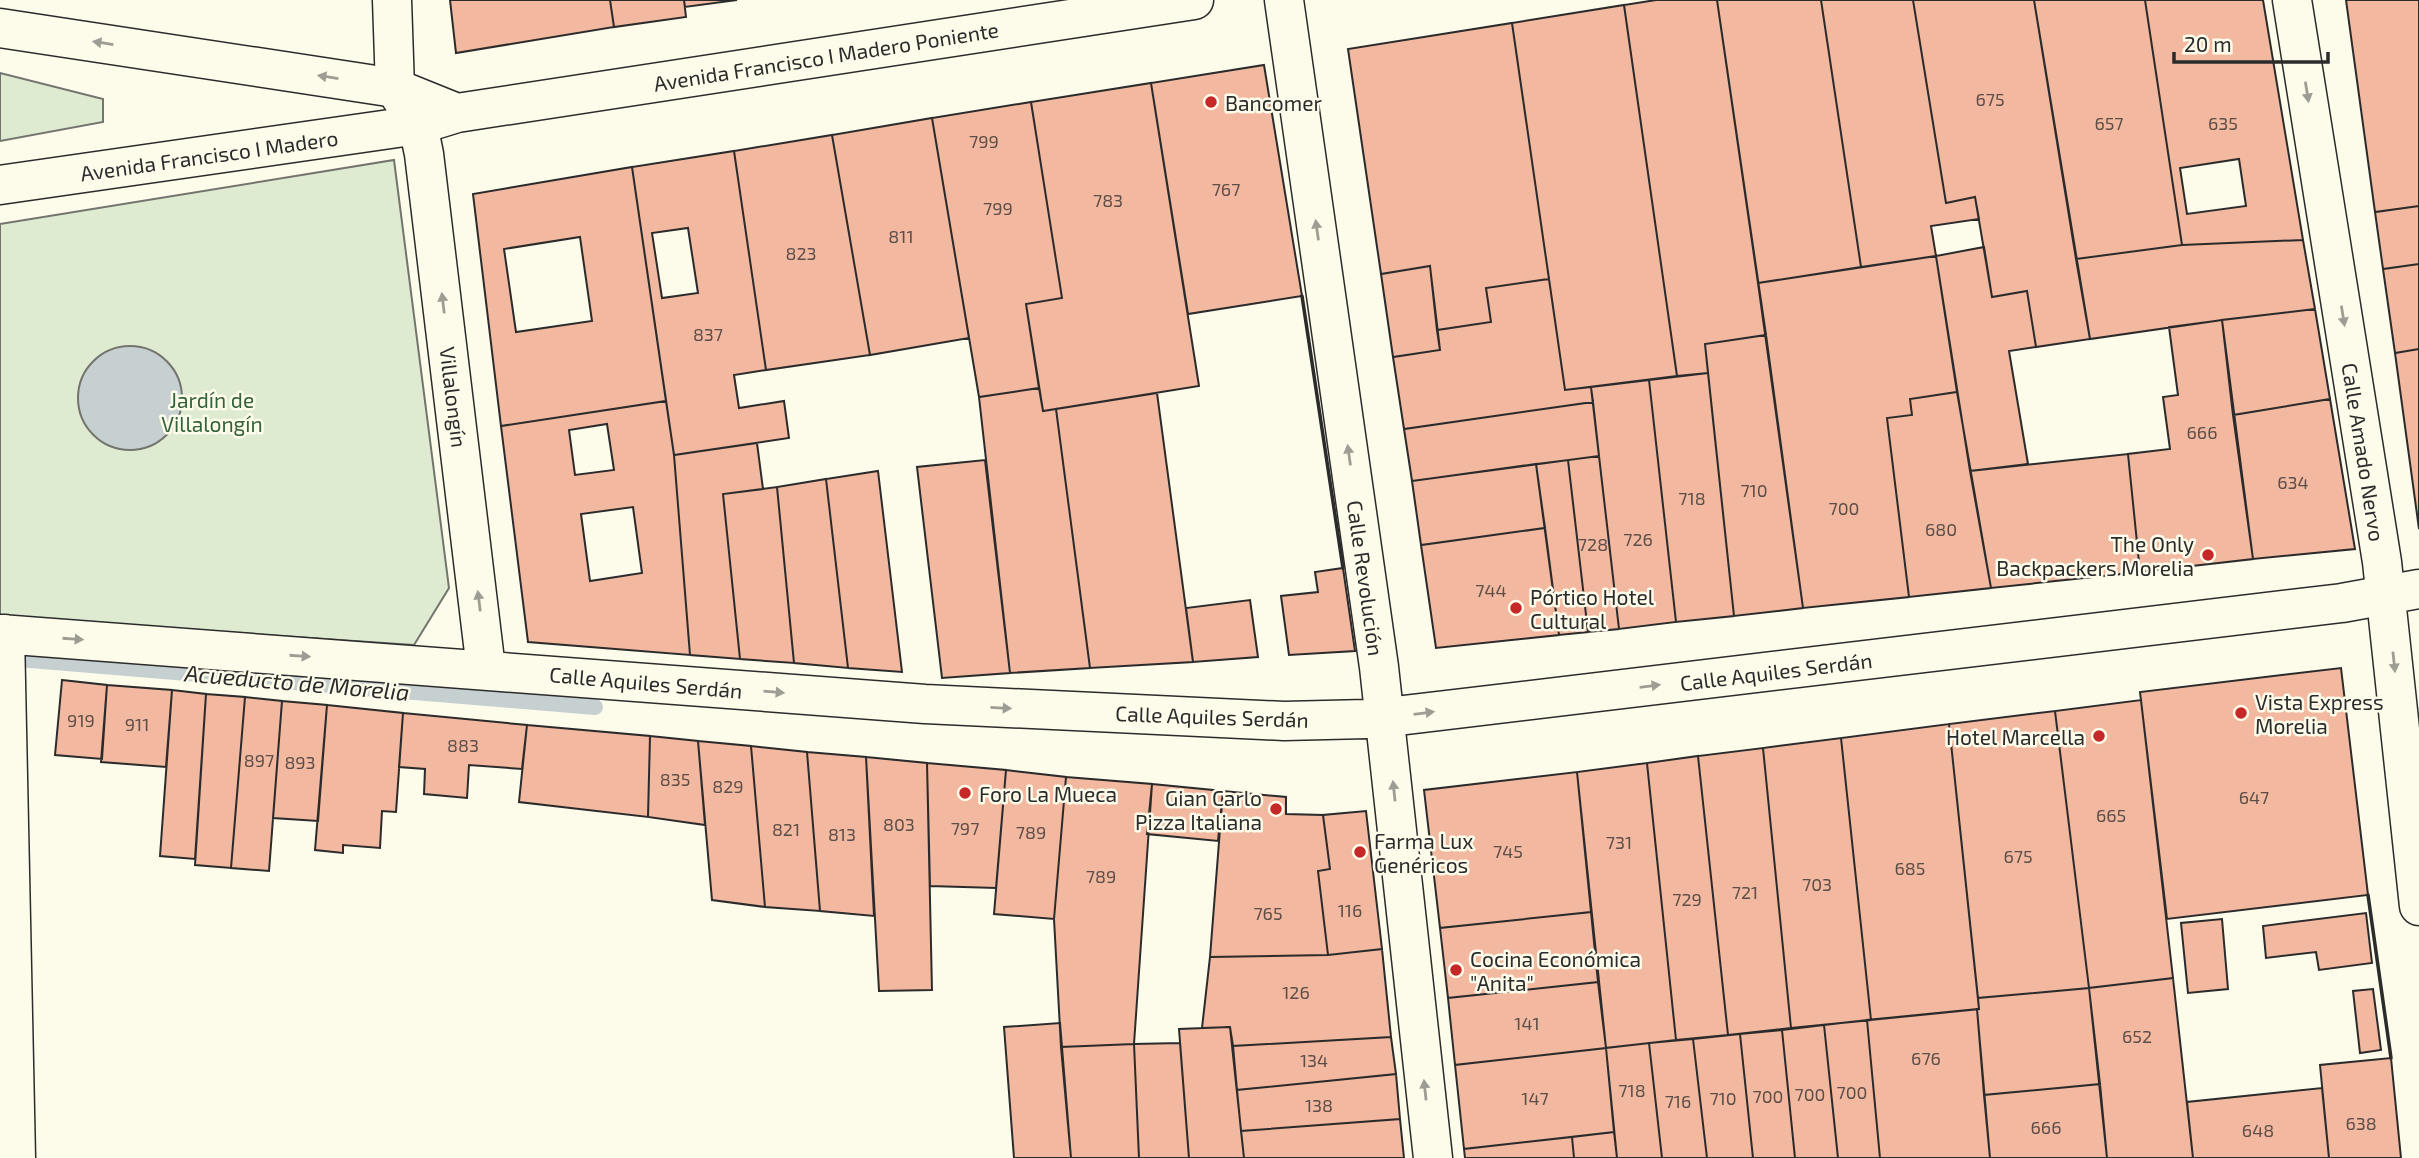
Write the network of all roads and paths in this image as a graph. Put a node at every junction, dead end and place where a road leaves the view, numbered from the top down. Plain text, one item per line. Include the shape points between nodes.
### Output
1 (392, 0) edge
2 (1194, 0) edge
3 (1284, 0) edge
4 (2292, 0) edge
5 (1058, 10) edge
6 (0, 28) edge
7 (395, 88) junction
8 (457, 113) junction
9 (418, 125) junction
10 (0, 185) edge
11 (2402, 592) edge
12 (2, 634) edge
13 (486, 669) junction
14 (1384, 717) junction
15 (2419, 906) edge
16 (16, 1158) edge
17 (1433, 1158) edge

1 - 7 street
2 - 5 street, Avenida Francisco I Madero Poniente
14 -> 3 street, Calle Revolución
4 -> 11 street, Calle Amado Nervo via 2380,548
5 - 8 street, Avenida Francisco I Madero Poniente
7 -> 6 street
7 - 8 street
7 - 9 street
8 - 9 street, Avenida Francisco I Madero Poniente
9 - 10 street, Avenida Francisco I Madero
13 -> 9 street, Villalongín
14 -> 11 street, Calle Aquiles Serdán
11 -> 15 street, Calle Amado Nervo
12 -> 13 street, Calle Aquiles Serdán
12 - 16 street
13 -> 14 street, Calle Aquiles Serdán via 925,704 1283,721
17 -> 14 street, Calle Revolución

